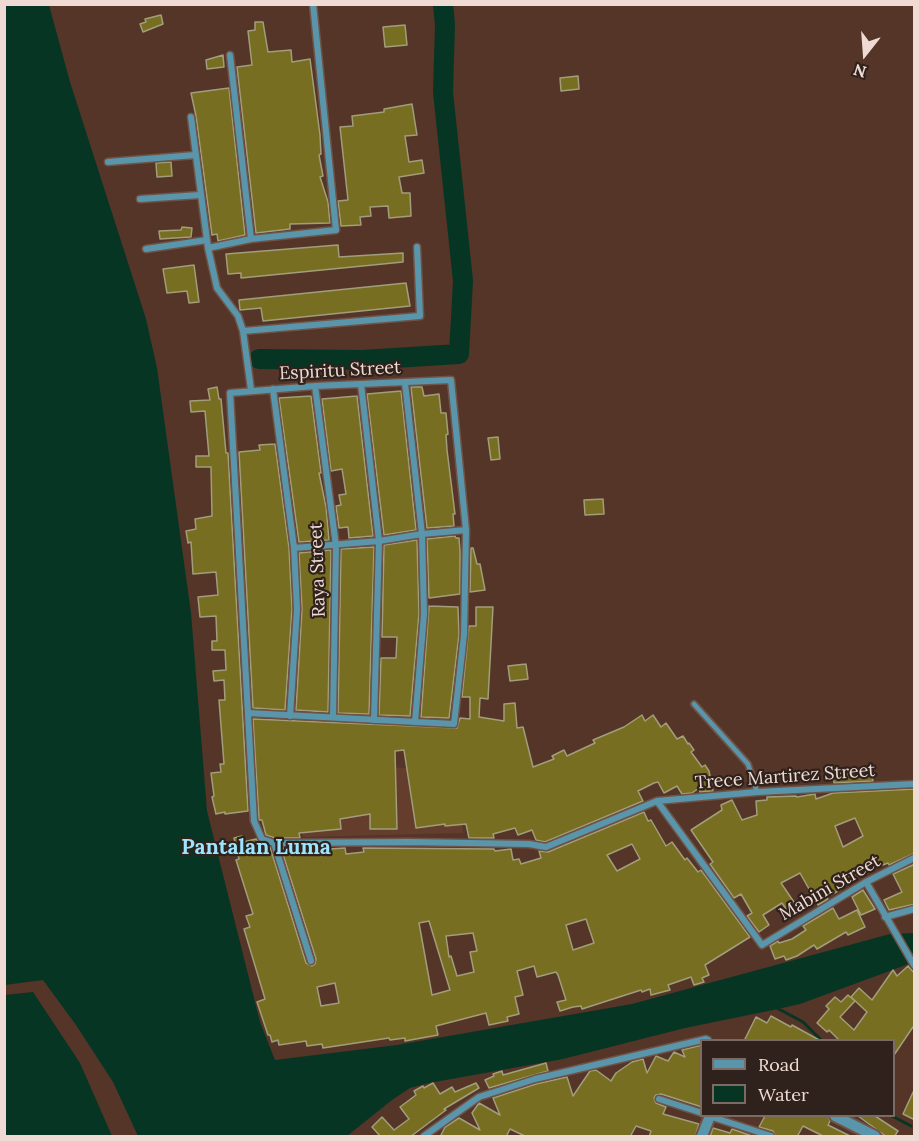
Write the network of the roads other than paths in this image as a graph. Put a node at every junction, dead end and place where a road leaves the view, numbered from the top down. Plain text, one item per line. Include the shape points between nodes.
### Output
1 (313, 4) edge
2 (230, 55) dead end
3 (191, 117) dead end
4 (195, 155) junction
5 (108, 162) dead end
6 (200, 195) junction
7 (140, 199) dead end
8 (251, 239) junction
9 (207, 240) junction
10 (417, 247) dead end
11 (208, 248) junction
12 (146, 249) dead end
13 (243, 331) junction
14 (405, 382) junction
15 (361, 384) junction
16 (315, 386) junction
17 (251, 387) junction
18 (273, 389) junction
19 (466, 530) junction
20 (422, 534) junction
21 (379, 541) junction
22 (336, 546) junction
23 (294, 549) junction
24 (694, 704) dead end
25 (248, 713) junction
26 (290, 716) junction
27 (333, 717) junction
28 (374, 720) junction
29 (415, 722) junction
30 (915, 784) edge
31 (757, 792) junction
32 (657, 801) junction
33 (274, 843) junction
34 (915, 858) edge
35 (866, 882) junction
36 (915, 909) edge
37 (885, 917) junction
38 (311, 961) dead end
39 (915, 965) edge
40 (700, 1040) edge
41 (659, 1099) dead end
42 (700, 1112) edge
43 (710, 1117) edge
44 (713, 1117) edge
45 (837, 1117) edge
46 (424, 1137) edge
47 (702, 1137) edge
48 (771, 1137) edge
49 (875, 1137) edge

1 - 8 street via 336,230
2 - 8 street
3 - 4 street
4 - 5 street
4 - 6 street
6 - 7 street
6 - 9 street
8 - 11 street
9 - 11 street
9 - 12 street
10 - 13 street via 420,316
11 - 13 street via 217,288 238,316
13 - 17 street
14 - 15 street, Espiritu Street
14 - 19 street, Espiritu Street via 451,380
14 - 20 street
15 - 16 street, Espiritu Street
15 - 21 street
16 - 18 street, Espiritu Street
16 - 22 street, Raya Street
17 - 18 street, Espiritu Street
17 - 25 street, Espiritu Street via 230,393
18 - 23 street
19 - 20 street
19 - 29 street via 464,635 454,724
20 - 21 street
20 - 29 street via 424,614
21 - 22 street
21 - 28 street
22 - 23 street
22 - 27 street, Raya Street
23 - 26 street via 297,609
24 - 31 lane via 748,764
25 - 26 street
25 - 33 street via 254,821 262,839
26 - 27 street
27 - 28 street
28 - 29 street
30 - 31 street, Trece Martirez Street
31 - 32 street, Trece Martirez Street
32 - 33 street, Trece Martirez Street via 546,848 529,844
32 - 35 street, Mabini Street via 762,945
33 - 38 street
34 - 35 street, Mabini Street
35 - 37 street
36 - 37 street
37 - 39 street
40 - 46 street via 535,1079 479,1097
41 - 42 street
43 - 47 street
44 - 48 street
45 - 49 street

